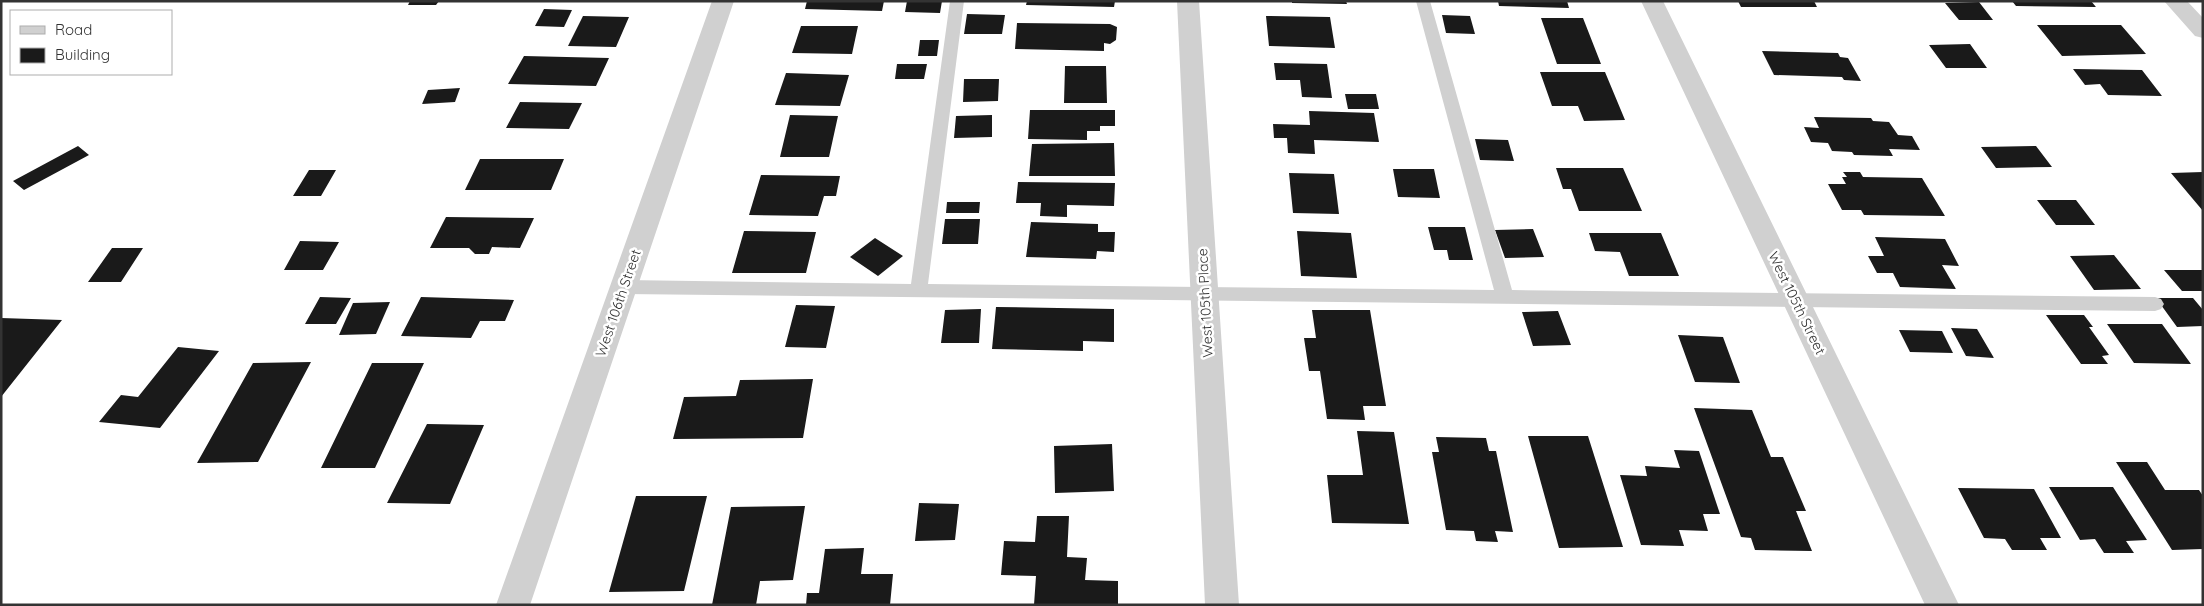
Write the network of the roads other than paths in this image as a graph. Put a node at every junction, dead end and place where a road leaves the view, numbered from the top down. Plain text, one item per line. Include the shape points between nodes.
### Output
1 (723, 1) edge
2 (957, 1) edge
3 (1188, 1) edge
4 (1423, 1) edge
5 (1652, 1) edge
6 (2175, 1) edge
7 (2203, 31) edge
8 (624, 287) junction
9 (919, 290) junction
10 (1205, 294) junction
11 (1505, 297) junction
12 (1796, 300) junction
13 (2155, 304) dead end
14 (513, 605) edge
15 (1222, 605) edge
16 (1942, 605) edge

1 - 8 street, West 106th Street
2 - 9 lane
3 - 10 street, West 105th Place
4 - 11 lane
5 - 12 street, West 105th Street
6 - 7 street
8 - 9 lane
8 - 14 street, West 106th Street
9 - 10 lane
10 - 11 lane
10 - 15 street, West 105th Place
11 - 12 lane
12 - 13 lane
12 - 16 street, West 105th Street

